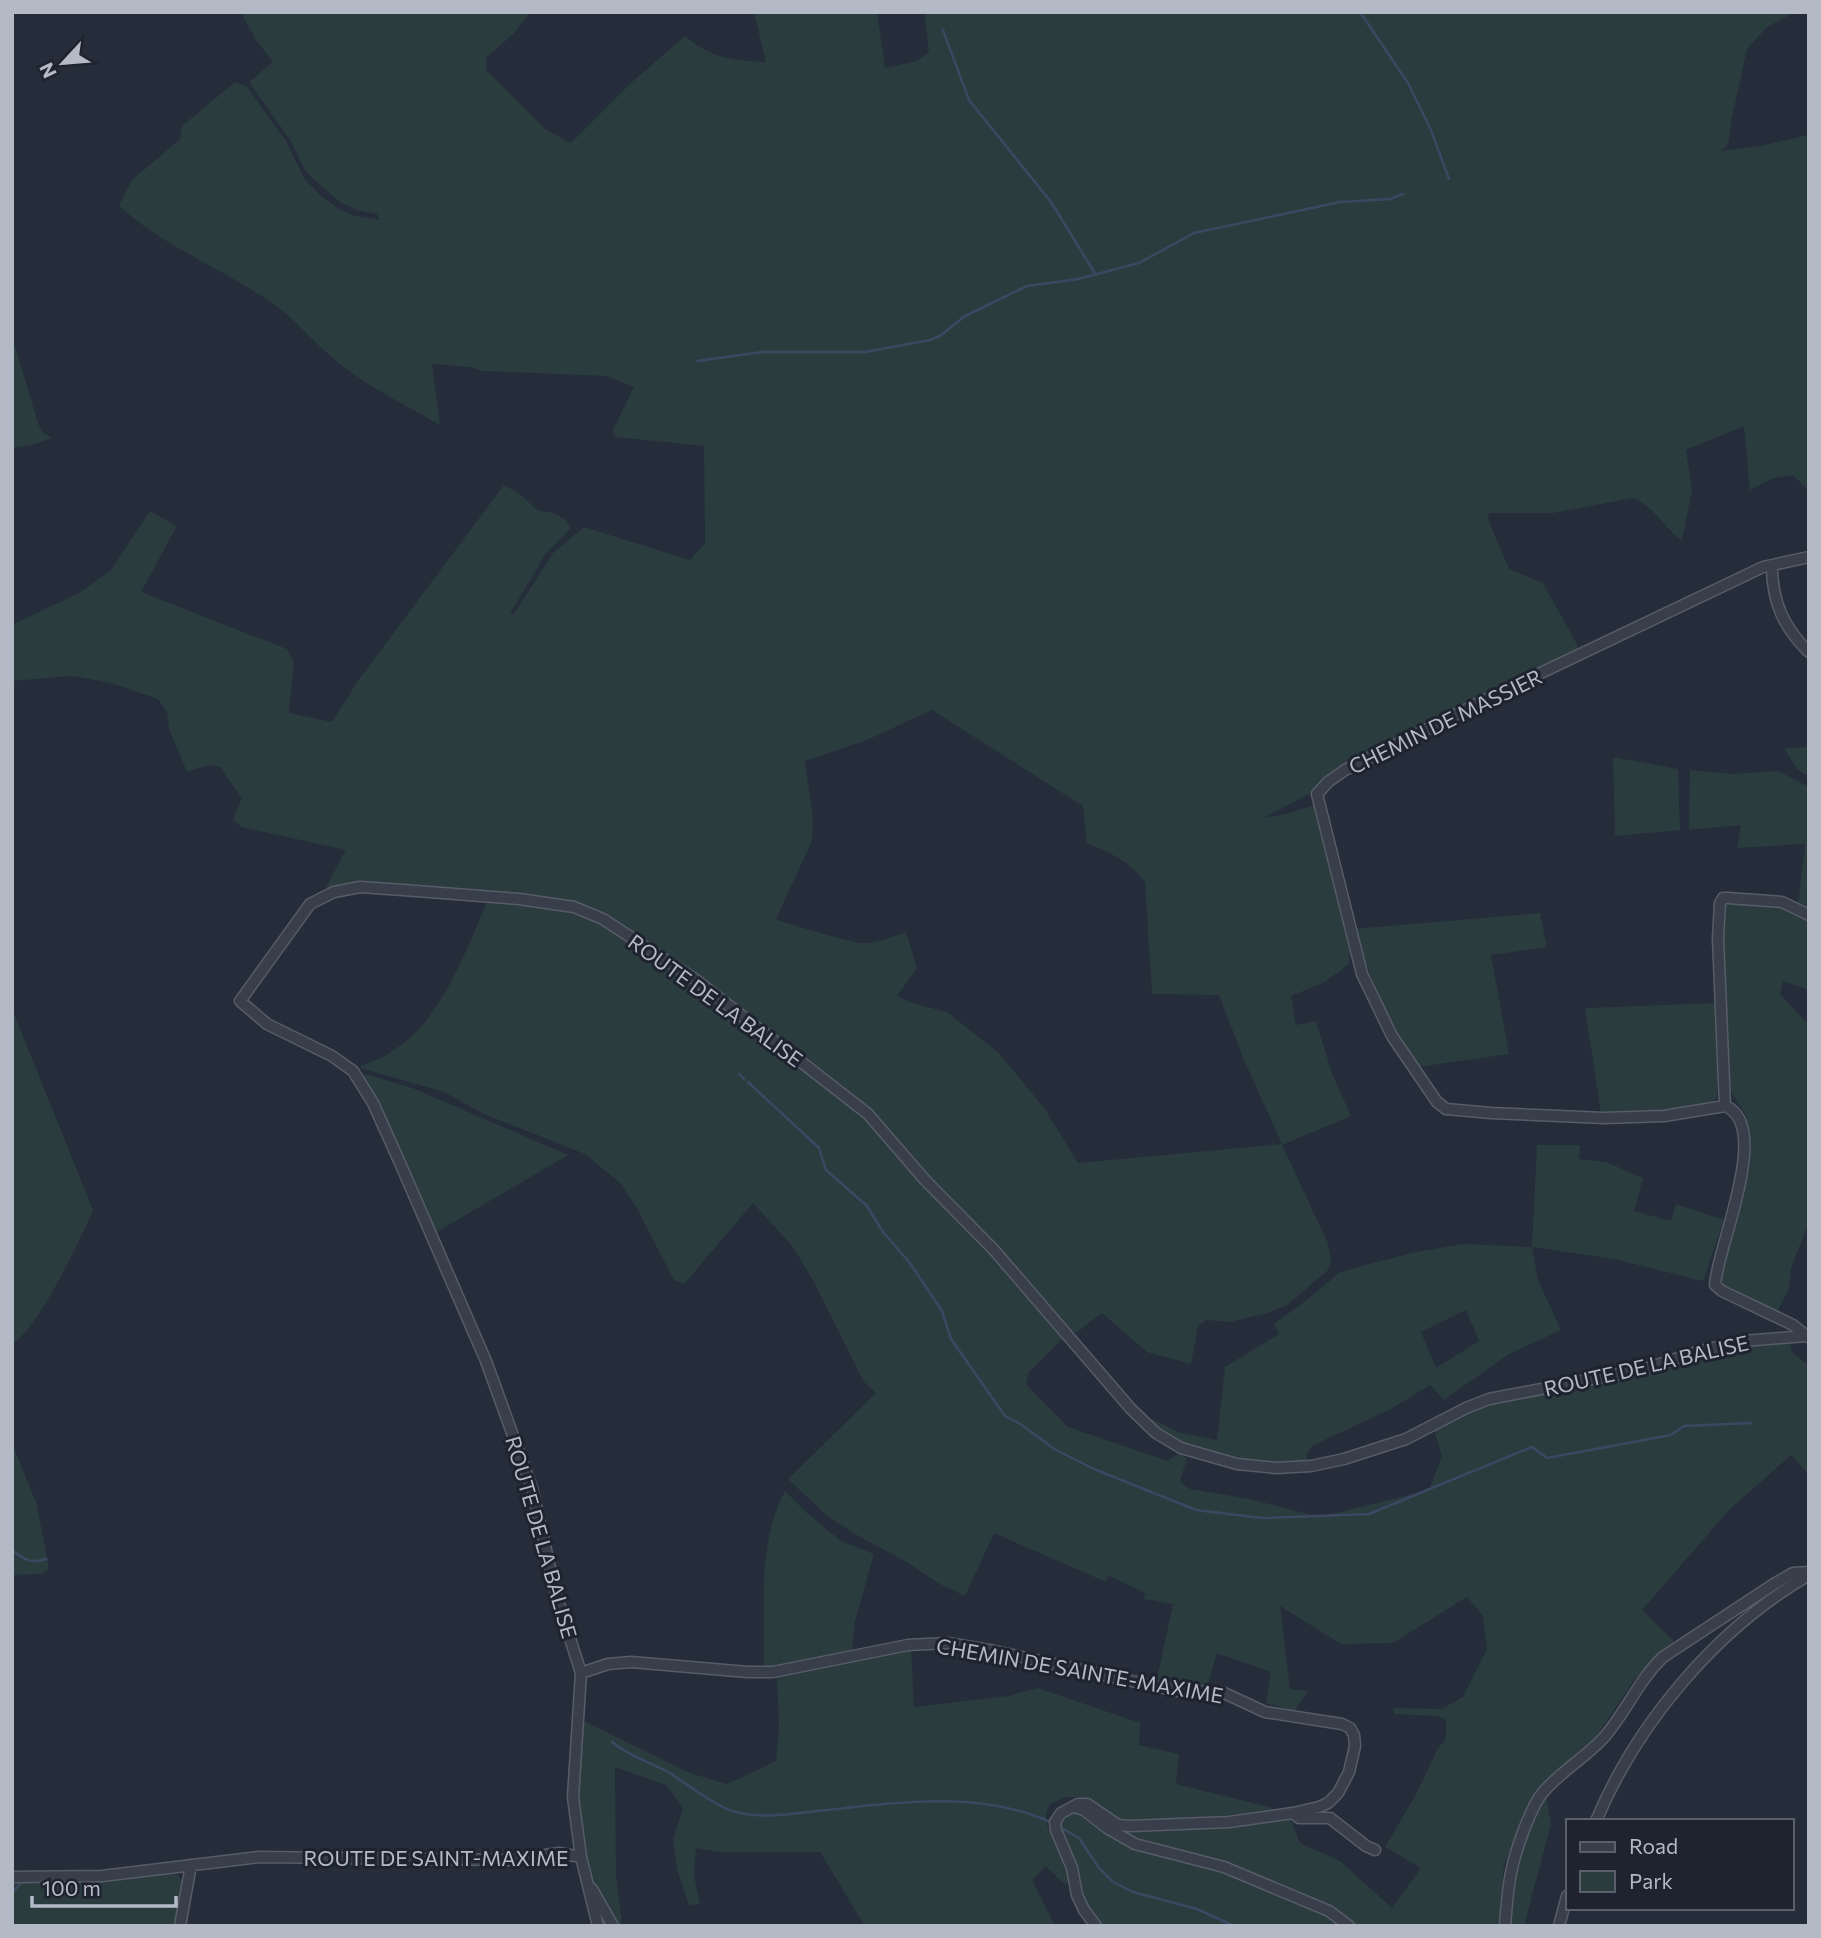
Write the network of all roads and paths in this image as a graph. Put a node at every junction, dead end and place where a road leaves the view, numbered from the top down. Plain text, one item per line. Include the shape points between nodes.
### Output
1 (1809, 557) edge
2 (1772, 566) junction
3 (1809, 652) edge
4 (1809, 915) edge
5 (1724, 1105) junction
6 (1808, 1337) edge
7 (1809, 1573) edge
8 (580, 1673) junction
9 (1075, 1807) junction
10 (1293, 1813) junction
11 (1597, 1819) edge
12 (1375, 1850) dead end
13 (581, 1857) junction
14 (191, 1865) junction
15 (12, 1877) edge
16 (587, 1879) junction
17 (1566, 1900) edge
18 (180, 1926) edge
19 (598, 1926) edge
20 (613, 1926) edge
21 (1096, 1926) edge
22 (1349, 1926) edge
23 (1505, 1926) edge
24 (1559, 1926) edge

1 - 2 street, CHEMIN DE MASSIER
2 - 3 street via 1782,619
2 - 5 street, CHEMIN DE MASSIER via 1428,728 1345,770 1317,794 1362,974 1392,1036 1446,1109 1605,1118 1664,1116
4 - 5 street via 1782,902 1723,898 1720,903
5 - 6 street via 1736,1114 1746,1151 1715,1284
6 - 8 street, ROUTE DE LA BALISE via 1743,1341 1645,1369 1489,1399 1406,1439 1311,1466 1276,1468 1199,1455 1156,1433 1131,1409 869,1114 658,954 603,919 573,907 360,887 334,892 310,904 240,1002 267,1024 346,1064 373,1103 498,1390 532,1488
7 - 11 street via 1737,1626 1687,1677 1631,1754
7 - 23 street via 1793,1573 1663,1657 1608,1734 1545,1789 1513,1857
8 - 10 street, CHEMIN DE SAINTE-MAXIME via 631,1662 774,1672 928,1642 995,1651 1177,1692 1222,1692 1265,1712 1350,1728 1355,1746 1338,1793 1328,1803
8 - 13 street via 573,1797
9 - 10 street, CHEMIN DE SAINTE-MAXIME via 1087,1804 1118,1825 1131,1826 1229,1822
9 - 21 street via 1061,1813 1055,1826 1077,1895
9 - 22 street via 1135,1843 1224,1867 1329,1911
10 - 12 street via 1299,1818 1330,1818
13 - 14 street, ROUTE DE SAINT-MAXIME via 559,1853 511,1860 259,1857
13 - 16 street, ROUTE DE SAINT-MAXIME
14 - 15 street, ROUTE DE SAINT-MAXIME via 102,1875
14 - 18 street
16 - 19 street, ROUTE DE SAINT-MAXIME
16 - 20 street
17 - 24 street

